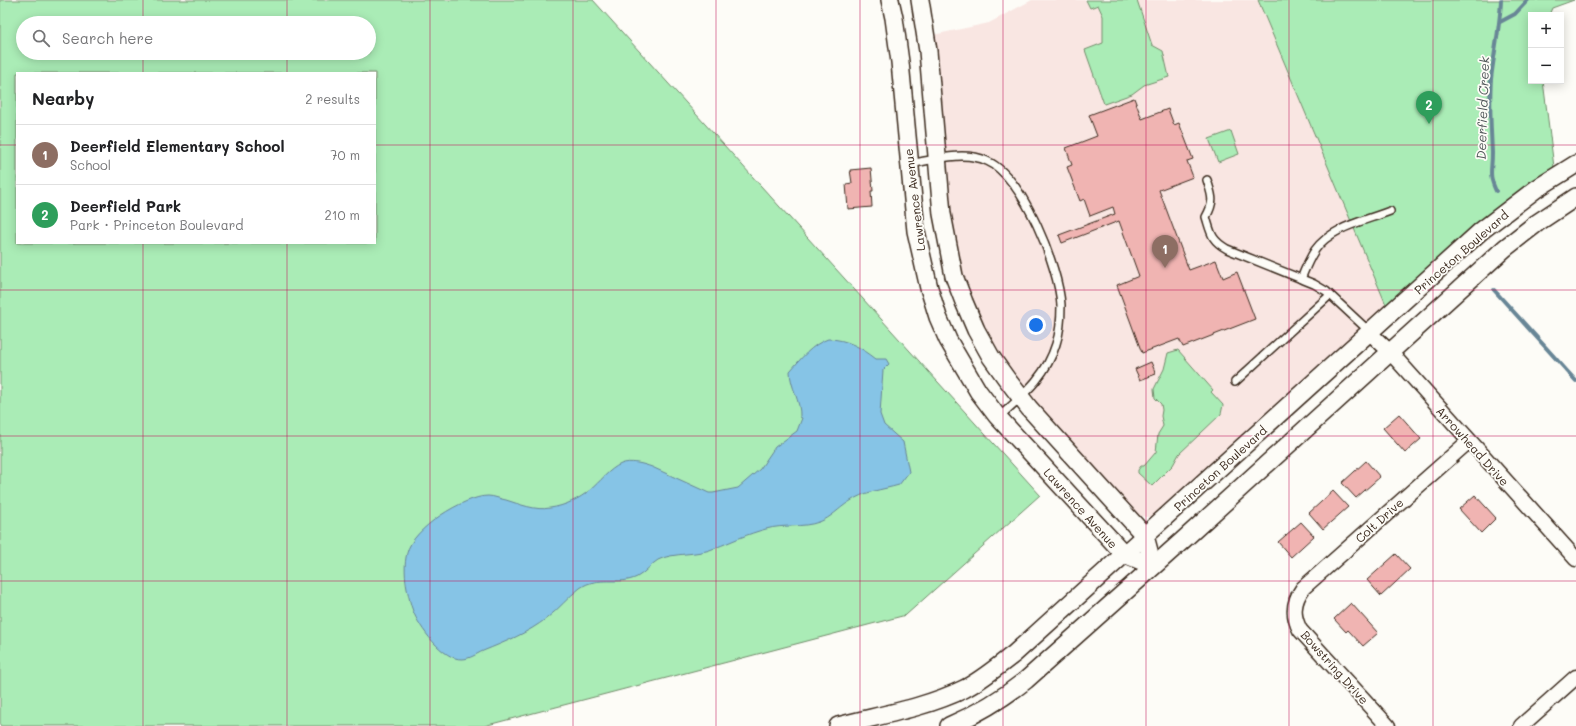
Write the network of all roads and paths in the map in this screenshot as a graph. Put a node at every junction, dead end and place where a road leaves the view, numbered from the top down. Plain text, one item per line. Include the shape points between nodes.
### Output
1 (890, 0) edge
2 (920, 0) edge
3 (937, 160) junction
4 (909, 164) junction
5 (1576, 164) edge
6 (1207, 180) dead end
7 (1576, 197) edge
8 (1390, 212) dead end
9 (1301, 279) junction
10 (1330, 295) junction
11 (1370, 333) junction
12 (1390, 352) junction
13 (1235, 382) dead end
14 (1021, 397) junction
15 (998, 417) junction
16 (1469, 441) junction
17 (1145, 536) junction
18 (1124, 554) junction
19 (1576, 559) edge
20 (1153, 566) junction
21 (1295, 603) joint
22 (1576, 677) edge
23 (843, 725) edge
24 (949, 726) edge
25 (1388, 726) edge
26 (1522, 726) edge

1 - 4 street, Lawrence Avenue via 900,62
2 - 3 street via 928,51
3 - 4 lane
3 - 14 street via 942,214 954,276 976,330 991,357
3 - 14 lane via 973,156 988,161 1011,181 1032,215 1054,272 1061,304 1061,326 1056,345 1046,367
4 - 15 street, Lawrence Avenue via 919,250 938,317 963,366
5 - 11 street, Princeton Boulevard via 1536,189 1481,231
6 - 9 lane via 1213,198 1206,217 1216,242 1227,249
7 - 12 street via 1536,223 1505,248
8 - 9 lane via 1339,230 1324,240
9 - 10 lane
10 - 11 lane
10 - 13 lane
11 - 12 street, Arrowhead Drive
11 - 17 street, Princeton Boulevard
12 - 16 street, Arrowhead Drive
12 - 20 street
14 - 15 lane
14 - 17 street
15 - 18 street, Lawrence Avenue
16 - 19 street, Arrowhead Drive
16 - 21 street, Colt Drive via 1303,588
17 - 18 street, Princeton Boulevard
17 - 20 street
18 - 20 street, Lawrence Avenue
18 - 23 street, Princeton Boulevard via 1014,654 987,675 965,688 928,703
20 - 24 street via 1017,688 989,707
21 - 25 street, Bowstring Drive via 1296,620 1300,630
22 - 26 street

